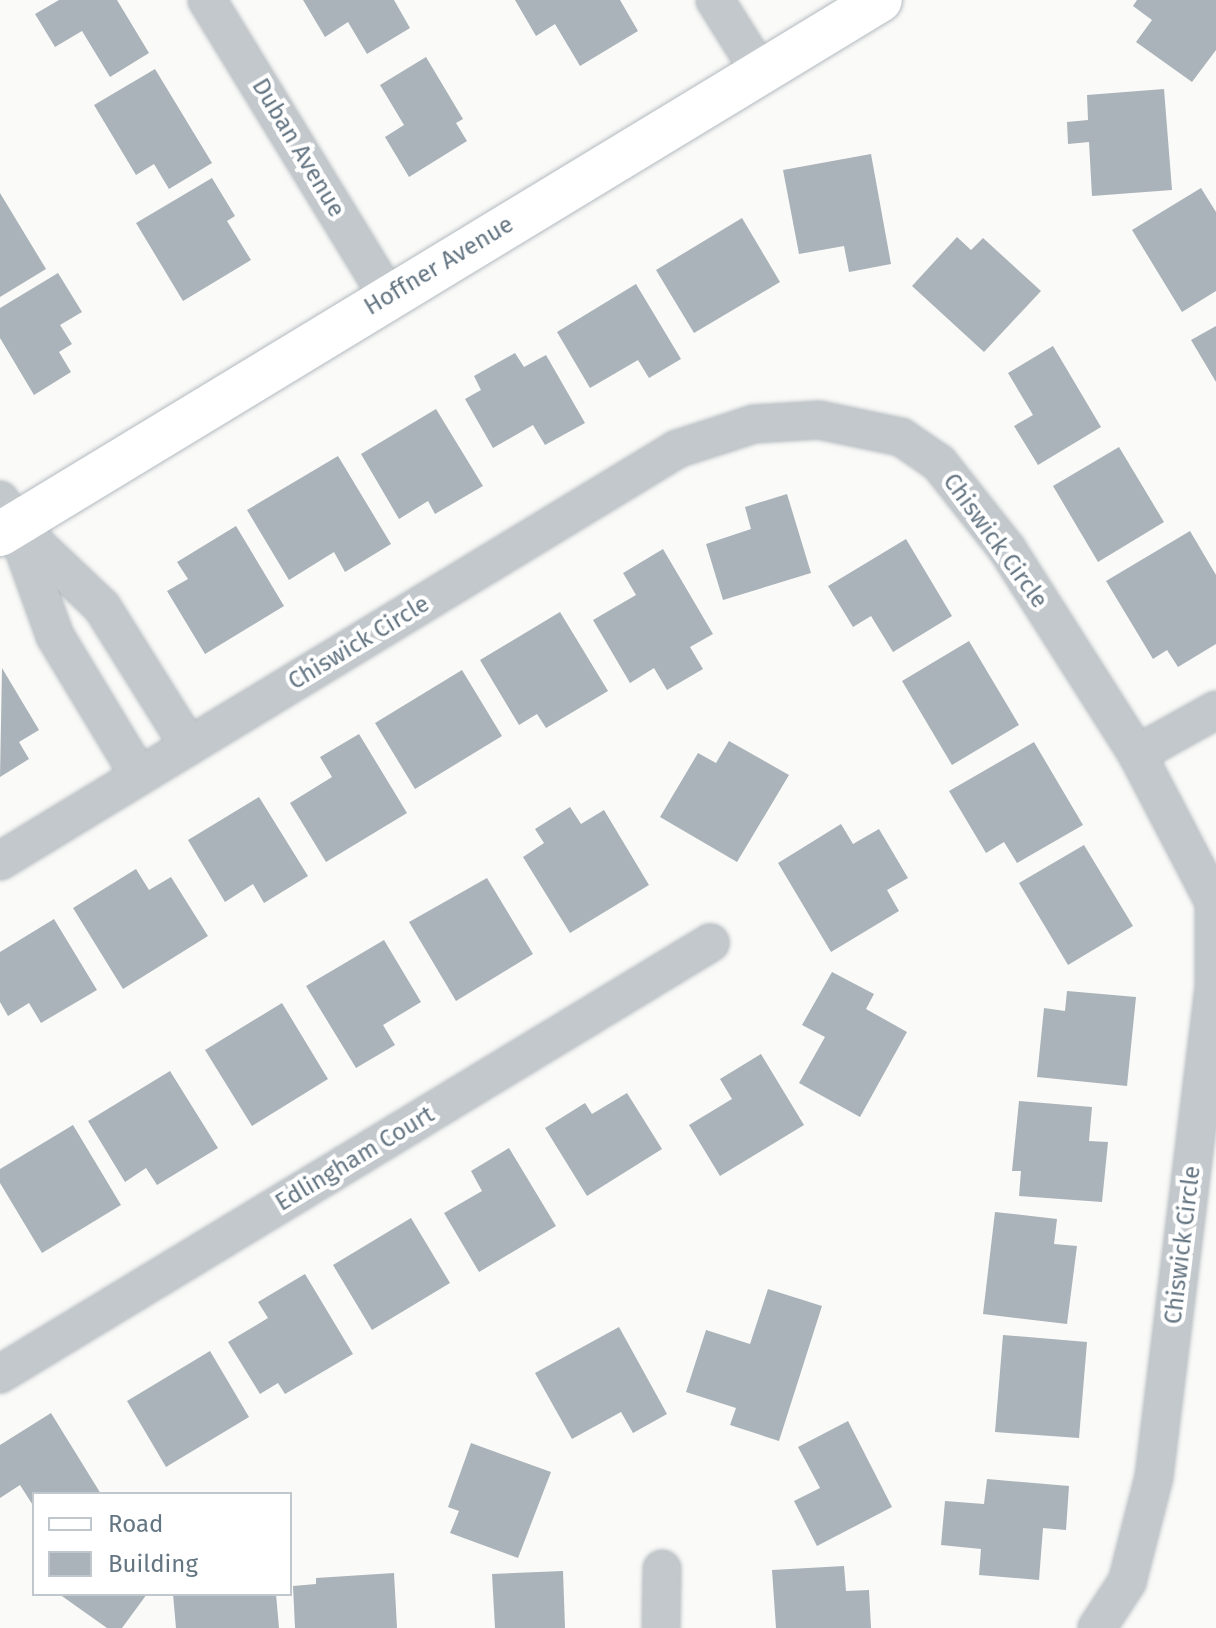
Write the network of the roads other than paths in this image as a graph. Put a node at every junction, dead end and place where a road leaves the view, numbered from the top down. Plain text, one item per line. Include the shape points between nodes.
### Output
1 (207, 0) edge
2 (715, 0) edge
3 (880, 0) edge
4 (760, 72) junction
5 (388, 297) junction
6 (5, 519) edge
7 (1216, 710) edge
8 (189, 746) junction
9 (1137, 754) junction
10 (139, 775) junction
11 (0, 861) edge
12 (710, 943) dead end
13 (0, 1374) edge
14 (662, 1569) dead end
15 (661, 1628) edge
16 (1097, 1628) edge

1 - 5 street, Duban Avenue
2 - 4 street
3 - 4 main road, Hoffner Avenue
4 - 5 main road, Hoffner Avenue
5 - 6 main road, Hoffner Avenue
6 - 8 street via 102,607
6 - 10 street via 55,636
7 - 9 street
8 - 9 street, Chiswick Circle via 677,449 754,424 819,420 901,437 939,463 1007,549
8 - 10 street, Chiswick Circle
9 - 16 street, Chiswick Circle via 1214,902 1214,988 1154,1477 1127,1582
10 - 11 street, Chiswick Circle
12 - 13 street, Edlingham Court
14 - 15 street

